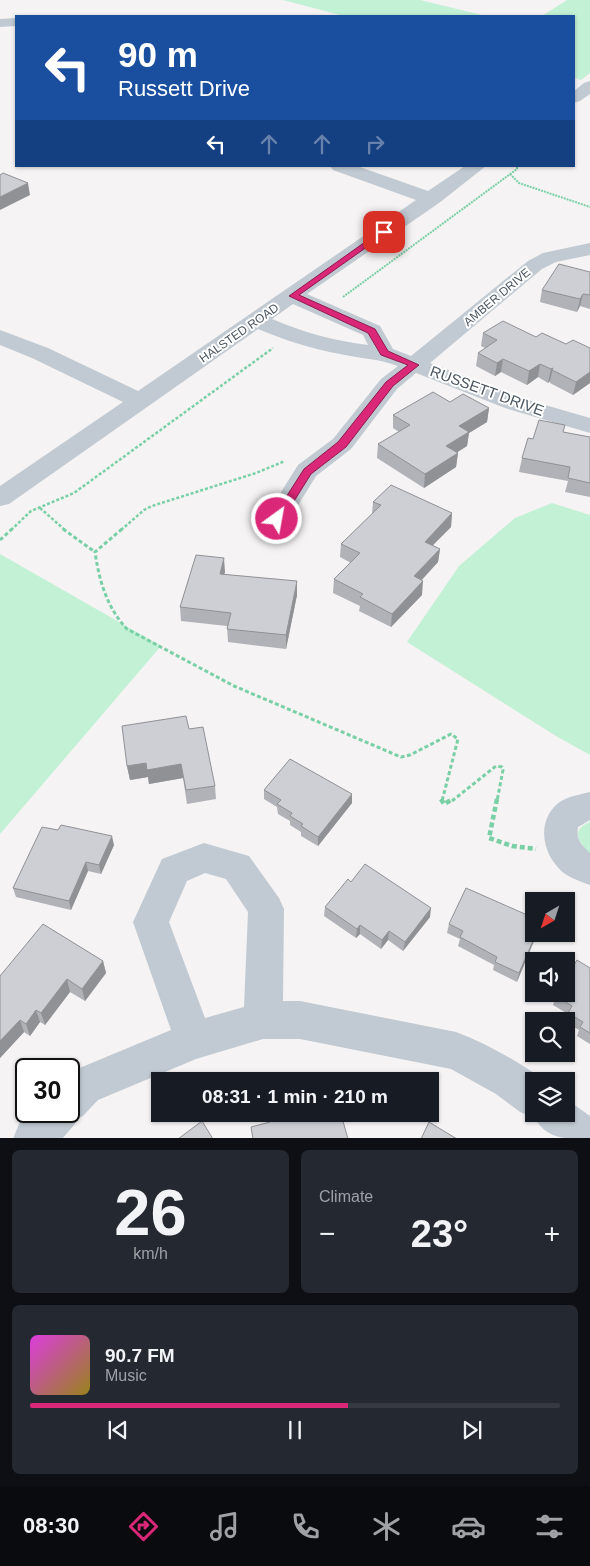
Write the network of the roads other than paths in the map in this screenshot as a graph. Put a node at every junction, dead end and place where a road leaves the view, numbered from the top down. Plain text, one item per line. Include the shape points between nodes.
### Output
1 (15, 22) edge
2 (0, 23) edge
3 (590, 86) edge
4 (575, 97) edge
5 (343, 167) edge
6 (378, 167) edge
7 (476, 167) edge
8 (439, 194) junction
9 (590, 250) edge
10 (293, 296) junction
11 (258, 321) junction
12 (0, 337) edge
13 (384, 353) junction
14 (414, 365) junction
15 (140, 401) junction
16 (590, 426) edge
17 (0, 498) edge
18 (277, 519) dead end
19 (590, 806) edge
20 (590, 870) edge
21 (263, 1020) junction
22 (194, 1040) junction
23 (80, 1090) edge
24 (525, 1091) edge
25 (565, 1122) edge
26 (48, 1123) edge
27 (34, 1138) edge
28 (587, 1138) edge

1 - 2 street
3 - 4 street
5 - 8 street
6 - 8 street
7 - 8 street, HALSTED ROAD
8 - 10 street, HALSTED ROAD
9 - 14 street, AMBER DRIVE via 550,257 535,265
10 - 11 street, HALSTED ROAD
10 - 13 street via 372,331
11 - 13 street, RUSSETT DRIVE via 292,335 341,348
11 - 15 street, HALSTED ROAD
12 - 15 street
13 - 14 street, RUSSETT DRIVE
14 - 16 street, RUSSETT DRIVE via 513,403
14 - 18 street, AMBER DRIVE via 390,384 342,444 307,472
15 - 17 street, HALSTED ROAD
19 - 20 street via 571,812 560,828 560,838 571,859
21 - 22 street
21 - 22 street via 266,909 237,867 204,858 174,870 151,922
21 - 24 street via 300,1020 456,1051
22 - 23 street
25 - 28 street
26 - 27 street

